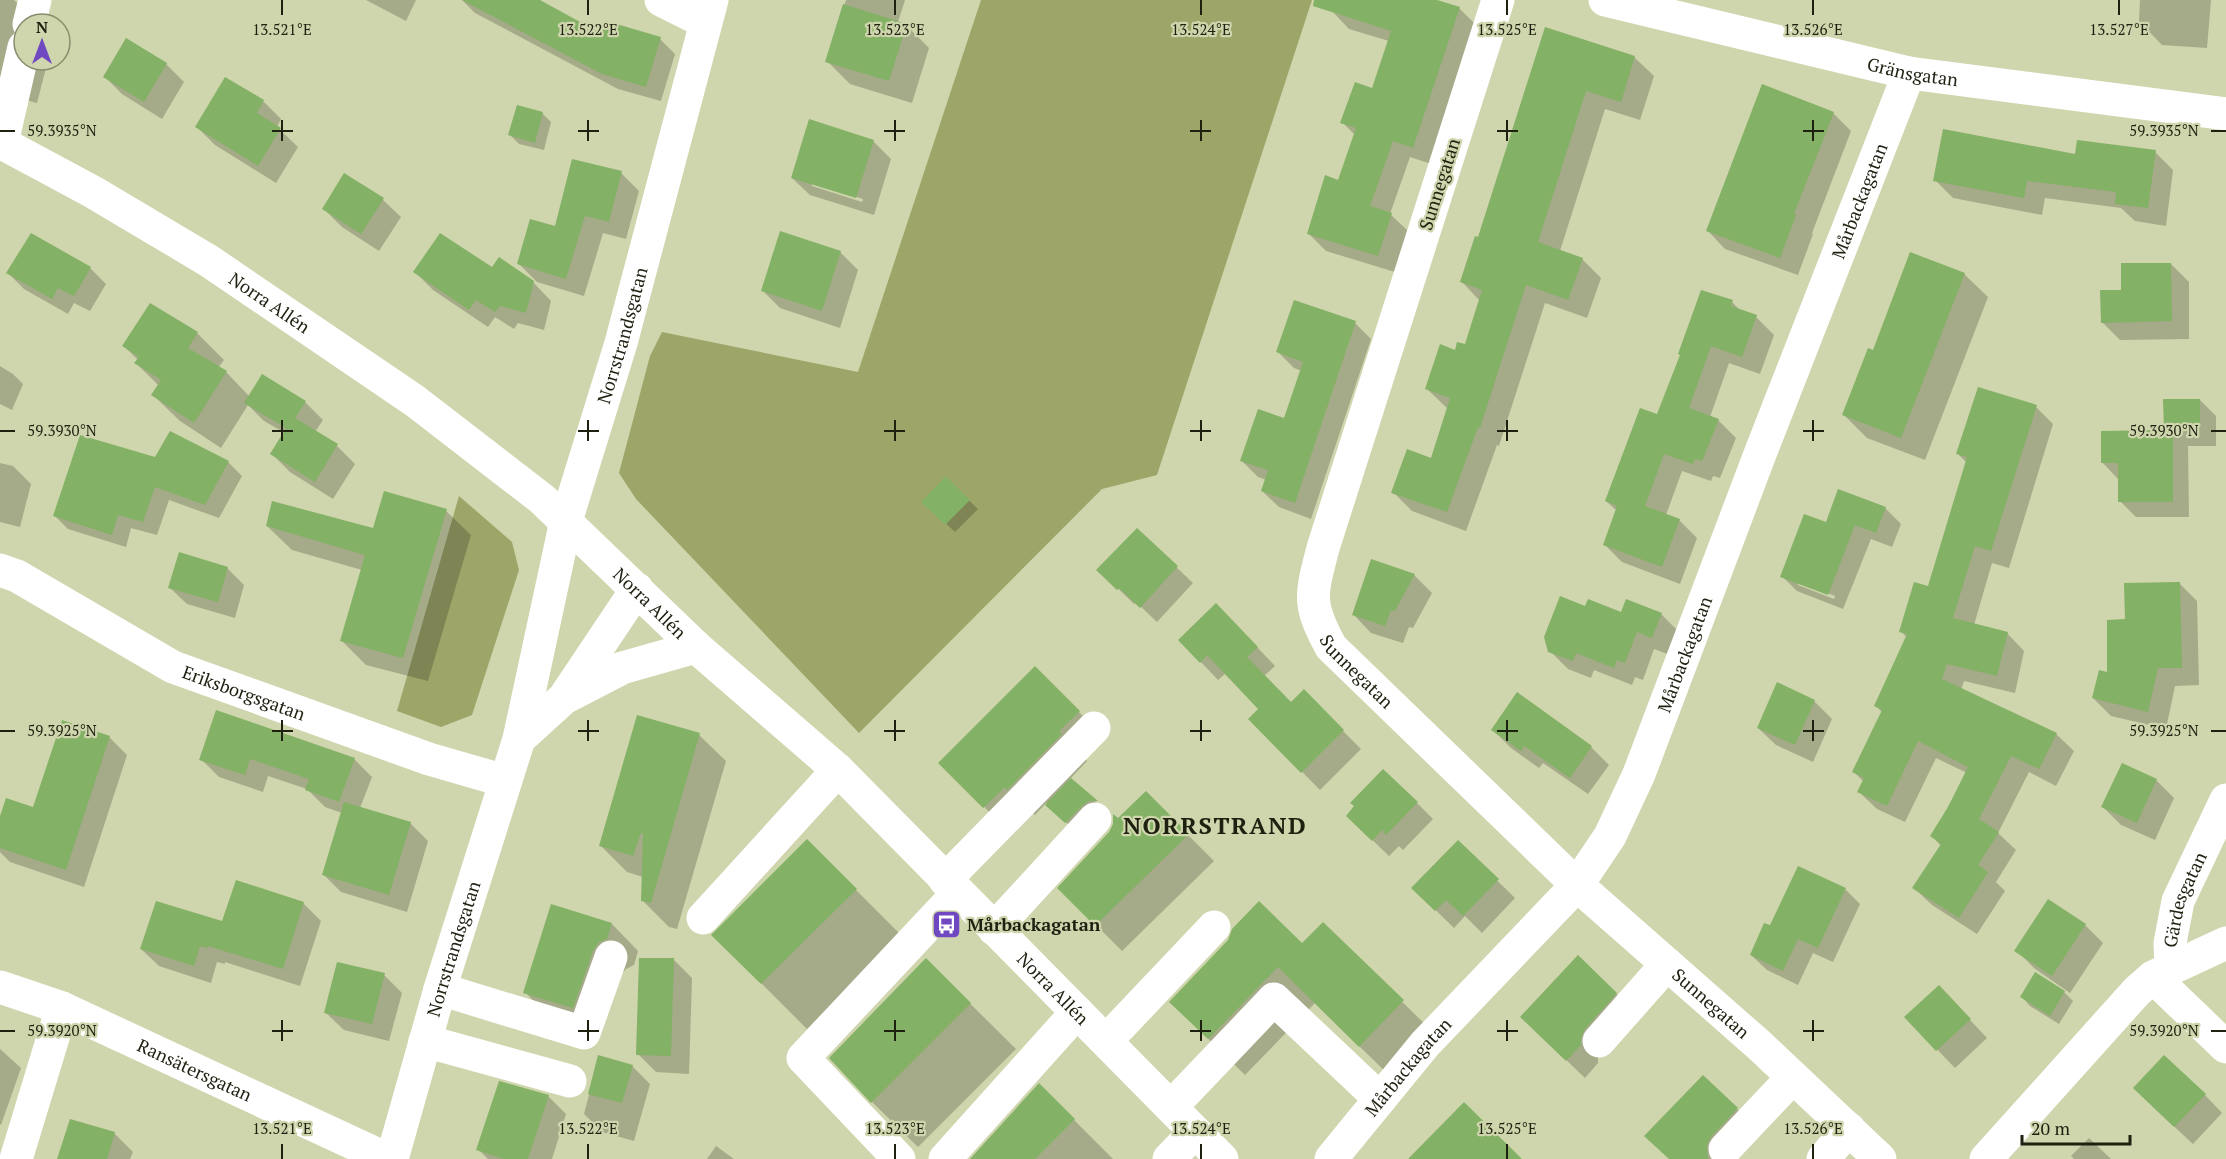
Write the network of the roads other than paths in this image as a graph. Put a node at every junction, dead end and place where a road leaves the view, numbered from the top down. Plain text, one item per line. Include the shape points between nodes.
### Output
1 (661, 0) edge
2 (1498, 0) edge
3 (1605, 0) edge
4 (708, 11) edge
5 (18, 72) edge
6 (1909, 73) junction
7 (2226, 114) edge
8 (1, 142) edge
9 (566, 521) junction
10 (0, 570) edge
11 (638, 589) junction
12 (696, 647) junction
13 (564, 698) junction
14 (1094, 728) dead end
15 (519, 739) junction
16 (838, 770) junction
17 (505, 781) junction
18 (2226, 800) edge
19 (1095, 819) dead end
20 (1576, 885) junction
21 (952, 886) junction
22 (703, 918) dead end
23 (1214, 927) dead end
24 (994, 929) junction
25 (2226, 943) edge
26 (611, 957) dead end
27 (1666, 964) junction
28 (2162, 973) junction
29 (0, 987) edge
30 (440, 989) junction
31 (62, 1008) junction
32 (1077, 1012) junction
33 (425, 1041) junction
34 (1106, 1041) junction
35 (1599, 1041) dead end
36 (2226, 1047) edge
37 (1793, 1077) junction
38 (570, 1081) dead end
39 (1380, 1100) junction
40 (1172, 1107) junction
41 (1849, 1130) junction
42 (1195, 1132) junction
43 (1725, 1149) dead end
44 (16, 1159) edge
45 (387, 1159) edge
46 (392, 1159) edge
47 (899, 1159) edge
48 (945, 1159) edge
49 (1169, 1159) edge
50 (1222, 1159) edge
51 (1331, 1159) edge
52 (1822, 1159) edge
53 (1880, 1159) edge
54 (1986, 1159) edge

1 - 4 street
2 - 20 street, Sunnegatan via 1312,592 1317,622 1331,647
3 - 6 street, Gränsgatan
4 - 9 street, Norrstrandsgatan via 621,343
5 - 8 street
6 - 7 street, Gränsgatan
6 - 20 street, Mårbackagatan via 1639,774 1610,836
8 - 9 street, Norra Allén via 219,267 415,401
9 - 11 street, Norra Allén
9 - 15 street, Norrstrandsgatan
10 - 17 street, Eriksborgsgatan via 17,576 173,667 429,759
11 - 12 street, Norra Allén
11 - 13 street, Norrstrandsgatan
12 - 13 street, Norrstrandsgatan via 622,668
12 - 16 street, Norra Allén
13 - 15 street, Norrstrandsgatan
14 - 21 street
15 - 17 street, Norrstrandsgatan
16 - 21 street, Norra Allén
16 - 22 street
17 - 30 street, Norrstrandsgatan
18 - 28 street, Gärdesgatan via 2178,901
19 - 24 street
20 - 27 street, Sunnegatan
20 - 39 street, Mårbackagatan via 1425,1044
21 - 24 street, Norra Allén
21 - 47 street via 803,1058
23 - 34 street
24 - 32 street, Norra Allén
25 - 28 street
26 - 30 street via 585,1033
27 - 35 street
27 - 37 street, Sunnegatan
28 - 36 street
28 - 54 street via 2136,991
29 - 31 street, Ransätersgatan
30 - 33 street, Norrstrandsgatan
31 - 44 street
31 - 45 street, Ransätersgatan
32 - 34 street, Norra Allén
32 - 48 street
33 - 38 street
33 - 46 street, Norrstrandsgatan
34 - 40 street, Norra Allén
37 - 41 street, Sunnegatan
37 - 43 street
39 - 40 street via 1274,999
39 - 51 street, Mårbackagatan
40 - 42 street, Norra Allén
41 - 52 street
41 - 53 street, Sunnegatan
42 - 49 street
42 - 50 street, Norra Allén

